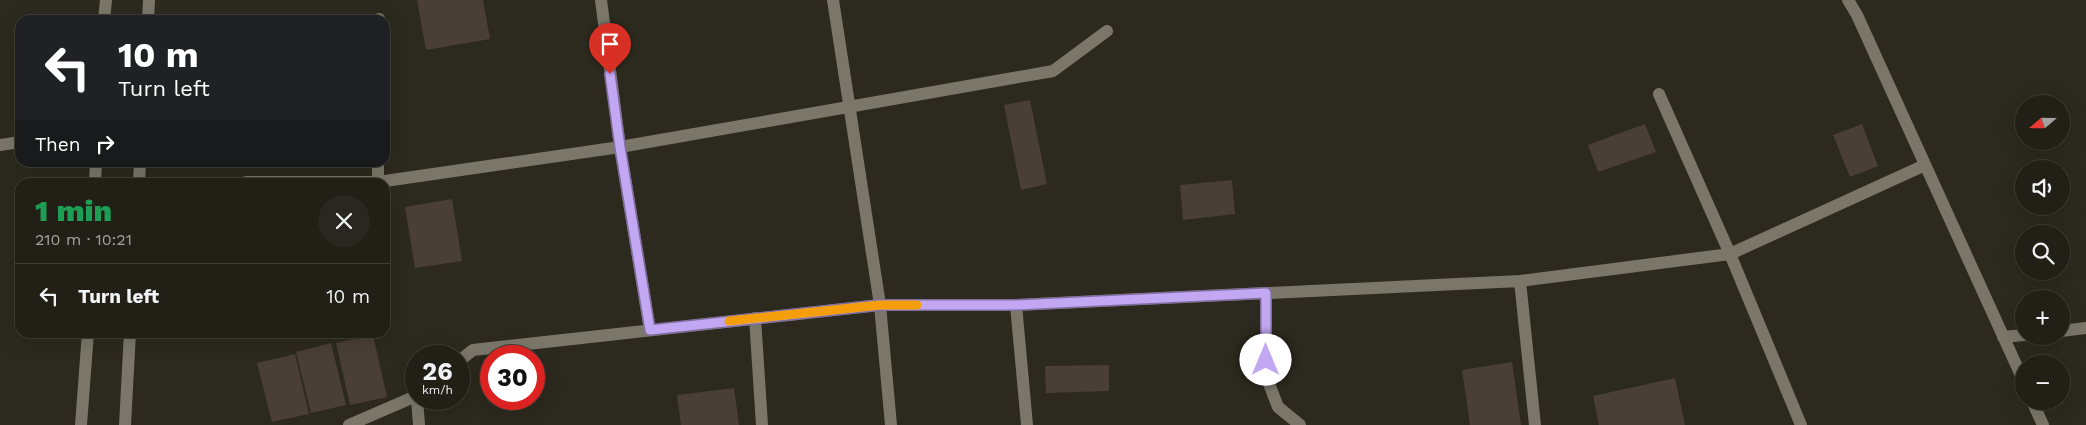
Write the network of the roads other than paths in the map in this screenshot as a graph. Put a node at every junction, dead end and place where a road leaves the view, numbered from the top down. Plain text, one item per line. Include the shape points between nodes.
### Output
1 (106, 0) edge
2 (149, 0) edge
3 (601, 0) edge
4 (833, 0) edge
5 (1848, 0) edge
6 (104, 15) edge
7 (148, 15) edge
8 (1107, 31) dead end
9 (1659, 94) dead end
10 (849, 107) junction
11 (15, 143) edge
12 (0, 145) edge
13 (620, 147) junction
14 (1925, 165) junction
15 (390, 180) edge
16 (1730, 254) junction
17 (1520, 282) junction
18 (1266, 293) junction
19 (880, 305) junction
20 (1016, 305) junction
21 (755, 318) junction
22 (2086, 328) edge
23 (650, 330) junction
24 (2070, 330) edge
25 (2015, 335) edge
26 (2004, 336) junction
27 (88, 338) edge
28 (130, 338) edge
29 (470, 352) edge
30 (2015, 361) edge
31 (405, 402) edge
32 (418, 410) edge
33 (2036, 410) edge
34 (81, 425) edge
35 (125, 425) edge
36 (349, 425) edge
37 (419, 425) edge
38 (762, 425) edge
39 (891, 425) edge
40 (1027, 425) edge
41 (1300, 425) edge
42 (1535, 425) edge
43 (1801, 425) edge
44 (2043, 425) edge

1 - 6 street
2 - 7 street
3 - 13 street
4 - 10 street
5 - 14 street
8 - 10 street via 1053,71
9 - 16 street
10 - 13 street
10 - 19 street
11 - 12 street
13 - 15 street
13 - 23 street
14 - 16 street
14 - 26 street
16 - 17 street
16 - 43 street
17 - 18 street
17 - 42 street
18 - 20 street
18 - 41 street via 1266,376 1278,407
19 - 20 street
19 - 21 street
19 - 39 street
20 - 40 street
21 - 23 street
21 - 38 street
22 - 24 street
23 - 29 street
25 - 26 street
26 - 30 street
27 - 34 street
28 - 35 street
31 - 36 street
32 - 37 street
33 - 44 street

